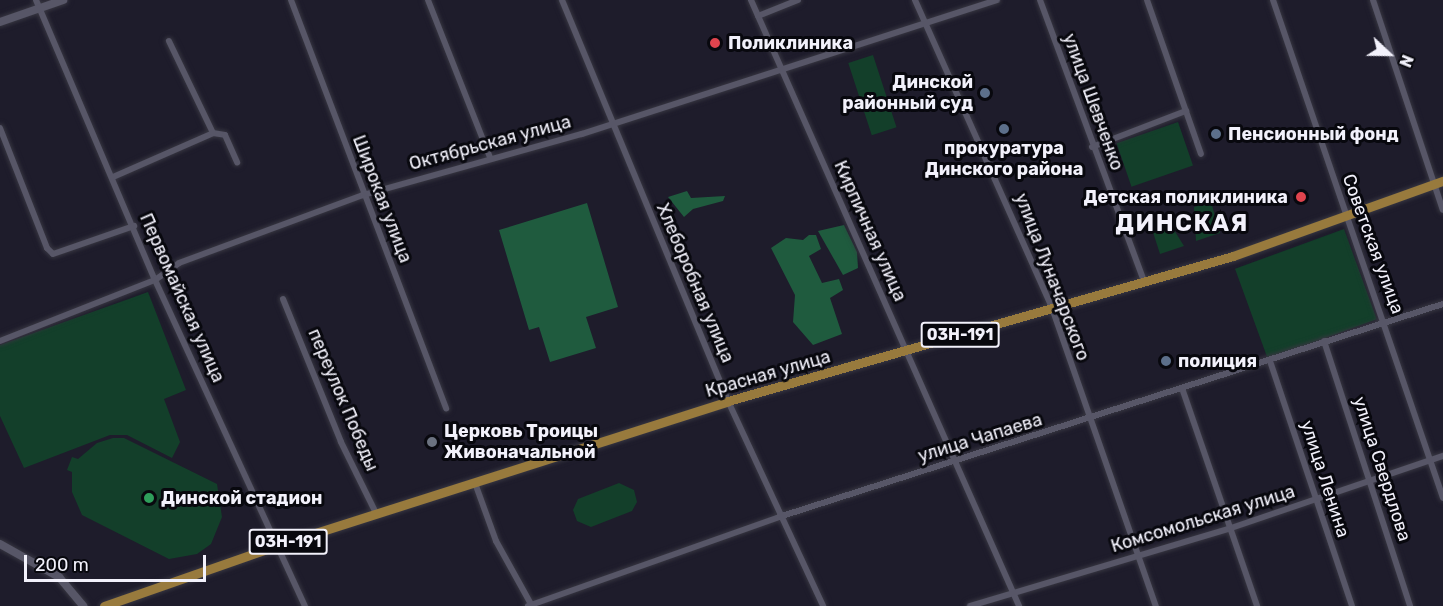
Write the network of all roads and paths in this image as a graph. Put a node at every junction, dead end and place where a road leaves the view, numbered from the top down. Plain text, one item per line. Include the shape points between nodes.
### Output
1 (63, 0) edge
2 (291, 0) edge
3 (428, 0) edge
4 (562, 0) edge
5 (751, 0) edge
6 (798, 0) edge
7 (915, 0) edge
8 (997, 0) edge
9 (1040, 0) edge
10 (1147, 0) edge
11 (1274, 0) edge
12 (1373, 0) edge
13 (38, 4) edge
14 (758, 16) junction
15 (0, 22) edge
16 (926, 25) junction
17 (169, 41) dead end
18 (782, 71) junction
19 (1186, 111) junction
20 (612, 122) junction
21 (0, 128) edge
22 (213, 133) junction
23 (1092, 147) junction
24 (1201, 154) dead end
25 (490, 157) junction
26 (237, 162) dead end
27 (113, 177) junction
28 (1438, 183) edge
29 (363, 195) junction
30 (1443, 210) edge
31 (1347, 217) junction
32 (134, 226) junction
33 (155, 280) junction
34 (1144, 281) junction
35 (283, 299) dead end
36 (1443, 304) edge
37 (1052, 308) junction
38 (1385, 321) junction
39 (0, 341) edge
40 (1324, 341) junction
41 (909, 351) junction
42 (1270, 361) junction
43 (1182, 388) junction
44 (728, 402) junction
45 (446, 409) dead end
46 (1089, 420) junction
47 (1443, 456) edge
48 (957, 460) junction
49 (1430, 460) junction
50 (1372, 481) junction
51 (475, 483) junction
52 (1316, 498) junction
53 (1443, 498) edge
54 (376, 513) junction
55 (780, 517) junction
56 (1231, 528) junction
57 (0, 544) edge
58 (278, 545) junction
59 (1137, 555) junction
60 (1014, 593) junction
61 (83, 606) edge
62 (104, 606) edge
63 (305, 606) edge
64 (530, 606) edge
65 (823, 606) edge
66 (970, 606) edge
67 (1019, 606) edge
68 (1156, 606) edge
69 (1257, 606) edge
70 (1352, 606) edge
71 (1410, 606) edge

1 - 13 street
2 - 29 street, Широкая улица
3 - 25 street
4 - 20 street, Хлеборобная улица
5 - 14 street, Кирпичная улица
6 - 14 street
7 - 16 street, улица Луначарского
8 - 16 street, Октябрьская улица
9 - 23 street, улица Шевченко
10 - 19 street
11 - 31 street, Советская улица
12 - 28 street
13 - 15 street
13 - 27 street, Первомайская улица
14 - 18 street, Кирпичная улица
16 - 18 street, Октябрьская улица
16 - 37 street, улица Луначарского via 997,177
17 - 22 street
18 - 20 street, Октябрьская улица
18 - 41 street, Кирпичная улица
19 - 23 street
19 - 24 street
20 - 25 street, Октябрьская улица
20 - 44 street, Хлеборобная улица
21 - 32 street via 47,248 53,254
22 - 26 street via 225,135
22 - 27 street
23 - 34 street, улица Шевченко
25 - 29 street, Октябрьская улица
27 - 32 street, Первомайская улица
28 - 30 street
28 - 31 main road, Красная улица / 03Н-191
29 - 33 street, Октябрьская улица via 179,263
29 - 45 street, Широкая улица
31 - 34 main road, Красная улица / 03Н-191
31 - 38 street, Советская улица
32 - 33 street, Первомайская улица
33 - 39 street, Октябрьская улица
33 - 58 street, Первомайская улица
34 - 37 main road, Красная улица / 03Н-191
35 - 54 street, переулок Победы
36 - 38 street, улица Чапаева
37 - 41 main road, Красная улица / 03Н-191
37 - 46 street, улица Луначарского
38 - 40 street, улица Чапаева
38 - 49 street, Советская улица
40 - 42 street, улица Чапаева
40 - 50 street, улица Свердлова
41 - 44 main road, Красная улица / 03Н-191
41 - 48 street, Кирпичная улица
42 - 43 street, улица Чапаева
42 - 52 street, улица Ленина
43 - 46 street, улица Чапаева
43 - 56 street
44 - 51 main road, Красная улица / 03Н-191
44 - 55 street, Хлеборобная улица
46 - 48 street, улица Чапаева
46 - 59 street, улица Луначарского
47 - 49 street, Комсомольская улица
48 - 55 street, улица Чапаева
48 - 60 street, Кирпичная улица
49 - 50 street, Комсомольская улица
49 - 53 street, Советская улица
50 - 52 street, Комсомольская улица
50 - 71 street, улица Свердлова
51 - 54 main road, Красная улица / 03Н-191
51 - 64 street via 496,541
52 - 56 street, Комсомольская улица
52 - 70 street, улица Ленина
54 - 58 main road, Красная улица / 03Н-191
55 - 64 street, улица Чапаева
55 - 65 street, Хлеборобная улица
56 - 59 street, Комсомольская улица
56 - 69 street
57 - 61 street via 59,577
58 - 62 main road, Красная улица / 03Н-191
58 - 63 street, Первомайская улица
59 - 60 street, Комсомольская улица
59 - 68 street, улица Луначарского
60 - 66 street, Комсомольская улица
60 - 67 street, Кирпичная улица

